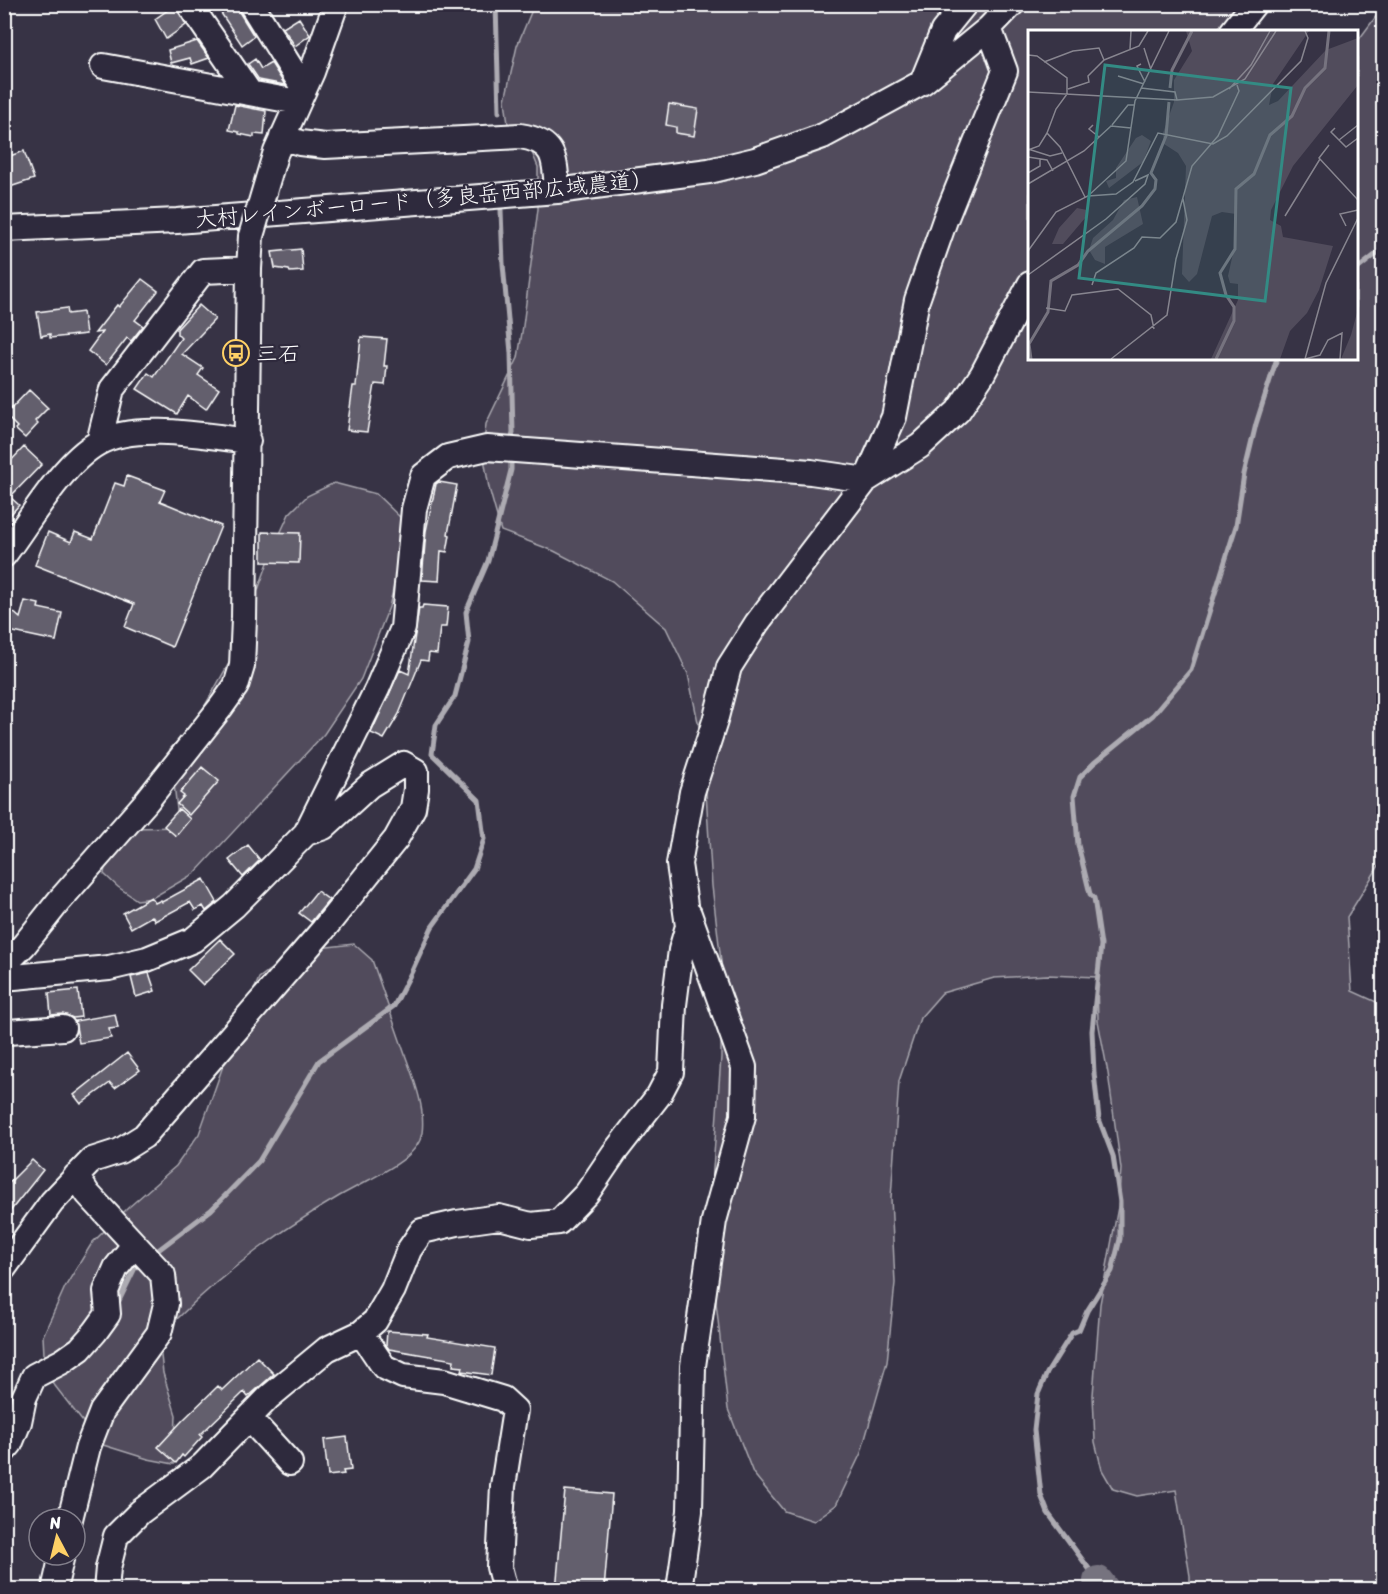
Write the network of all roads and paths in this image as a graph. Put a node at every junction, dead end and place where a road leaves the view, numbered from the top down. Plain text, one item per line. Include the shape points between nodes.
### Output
1 (189, 4) edge
2 (251, 4) edge
3 (336, 4) edge
4 (965, 4) edge
5 (1012, 4) edge
6 (1254, 4) edge
7 (989, 28) junction
8 (1234, 30) edge
9 (103, 66) dead end
10 (923, 81) junction
11 (250, 93) junction
12 (301, 95) junction
13 (278, 146) junction
14 (557, 191) junction
15 (4, 230) edge
16 (249, 269) junction
17 (1028, 286) edge
18 (248, 441) junction
19 (99, 442) junction
20 (866, 480) junction
21 (12, 529) edge
22 (4, 555) edge
23 (306, 833) junction
24 (684, 900) junction
25 (4, 965) edge
26 (4, 978) edge
27 (4, 1029) edge
28 (63, 1029) dead end
29 (76, 1176) junction
30 (142, 1253) junction
31 (4, 1268) edge
32 (361, 1333) junction
33 (249, 1418) junction
34 (4, 1450) edge
35 (290, 1463) dead end
36 (73, 1507) edge
37 (59, 1567) edge
38 (1052, 1582) dead end
39 (54, 1590) edge
40 (106, 1590) edge
41 (505, 1590) edge
42 (679, 1590) edge
43 (1054, 1590) edge

1 - 11 street
2 - 12 street
3 - 12 street
4 - 10 street via 943,31
5 - 7 street, 大村レインボーロード（多良岳西部広域農道）
6 - 8 street
7 - 10 street, 大村レインボーロード（多良岳西部広域農道）
7 - 20 street via 1005,71 917,300 894,417
9 - 11 street
10 - 14 street, 大村レインボーロード（多良岳西部広域農道） via 823,136 755,160 709,171
11 - 12 street
12 - 13 street
13 - 14 street via 535,138 549,148 555,159
13 - 16 street, bridge via 251,236
14 - 15 street, 大村レインボーロード（多良岳西部広域農道） via 177,221
16 - 18 street
16 - 19 street via 203,270 112,389
17 - 20 street via 982,375 958,411 920,446
18 - 19 street via 141,432
18 - 25 street via 242,666 236,686 146,802
19 - 21 street
20 - 23 street via 811,472 487,448 448,457 423,476 414,509 404,628
20 - 24 street via 757,623 729,667 692,792 679,864
21 - 22 street
23 - 26 street via 234,906 193,940 147,959 109,968
23 - 29 street via 324,827 370,785 404,764 416,771 413,808 396,839 323,930 144,1136 120,1151 92,1160
24 - 32 street via 688,926 674,1005 671,1072 659,1095 587,1193 559,1222 531,1225 499,1217 422,1231 375,1321
24 - 42 street via 744,1067 743,1116 714,1221 693,1366 690,1511
27 - 28 street
29 - 30 street
29 - 31 street
30 - 34 street via 116,1268 106,1291 108,1314 95,1332 80,1349 34,1376 19,1422
30 - 36 street via 163,1275 166,1304 159,1333 102,1411
32 - 33 street via 327,1349
32 - 41 street via 384,1367 403,1376 444,1381 503,1400 515,1410 503,1486 499,1567
33 - 35 street
33 - 40 street via 202,1466 140,1512 116,1536
37 - 39 street
38 - 43 path

